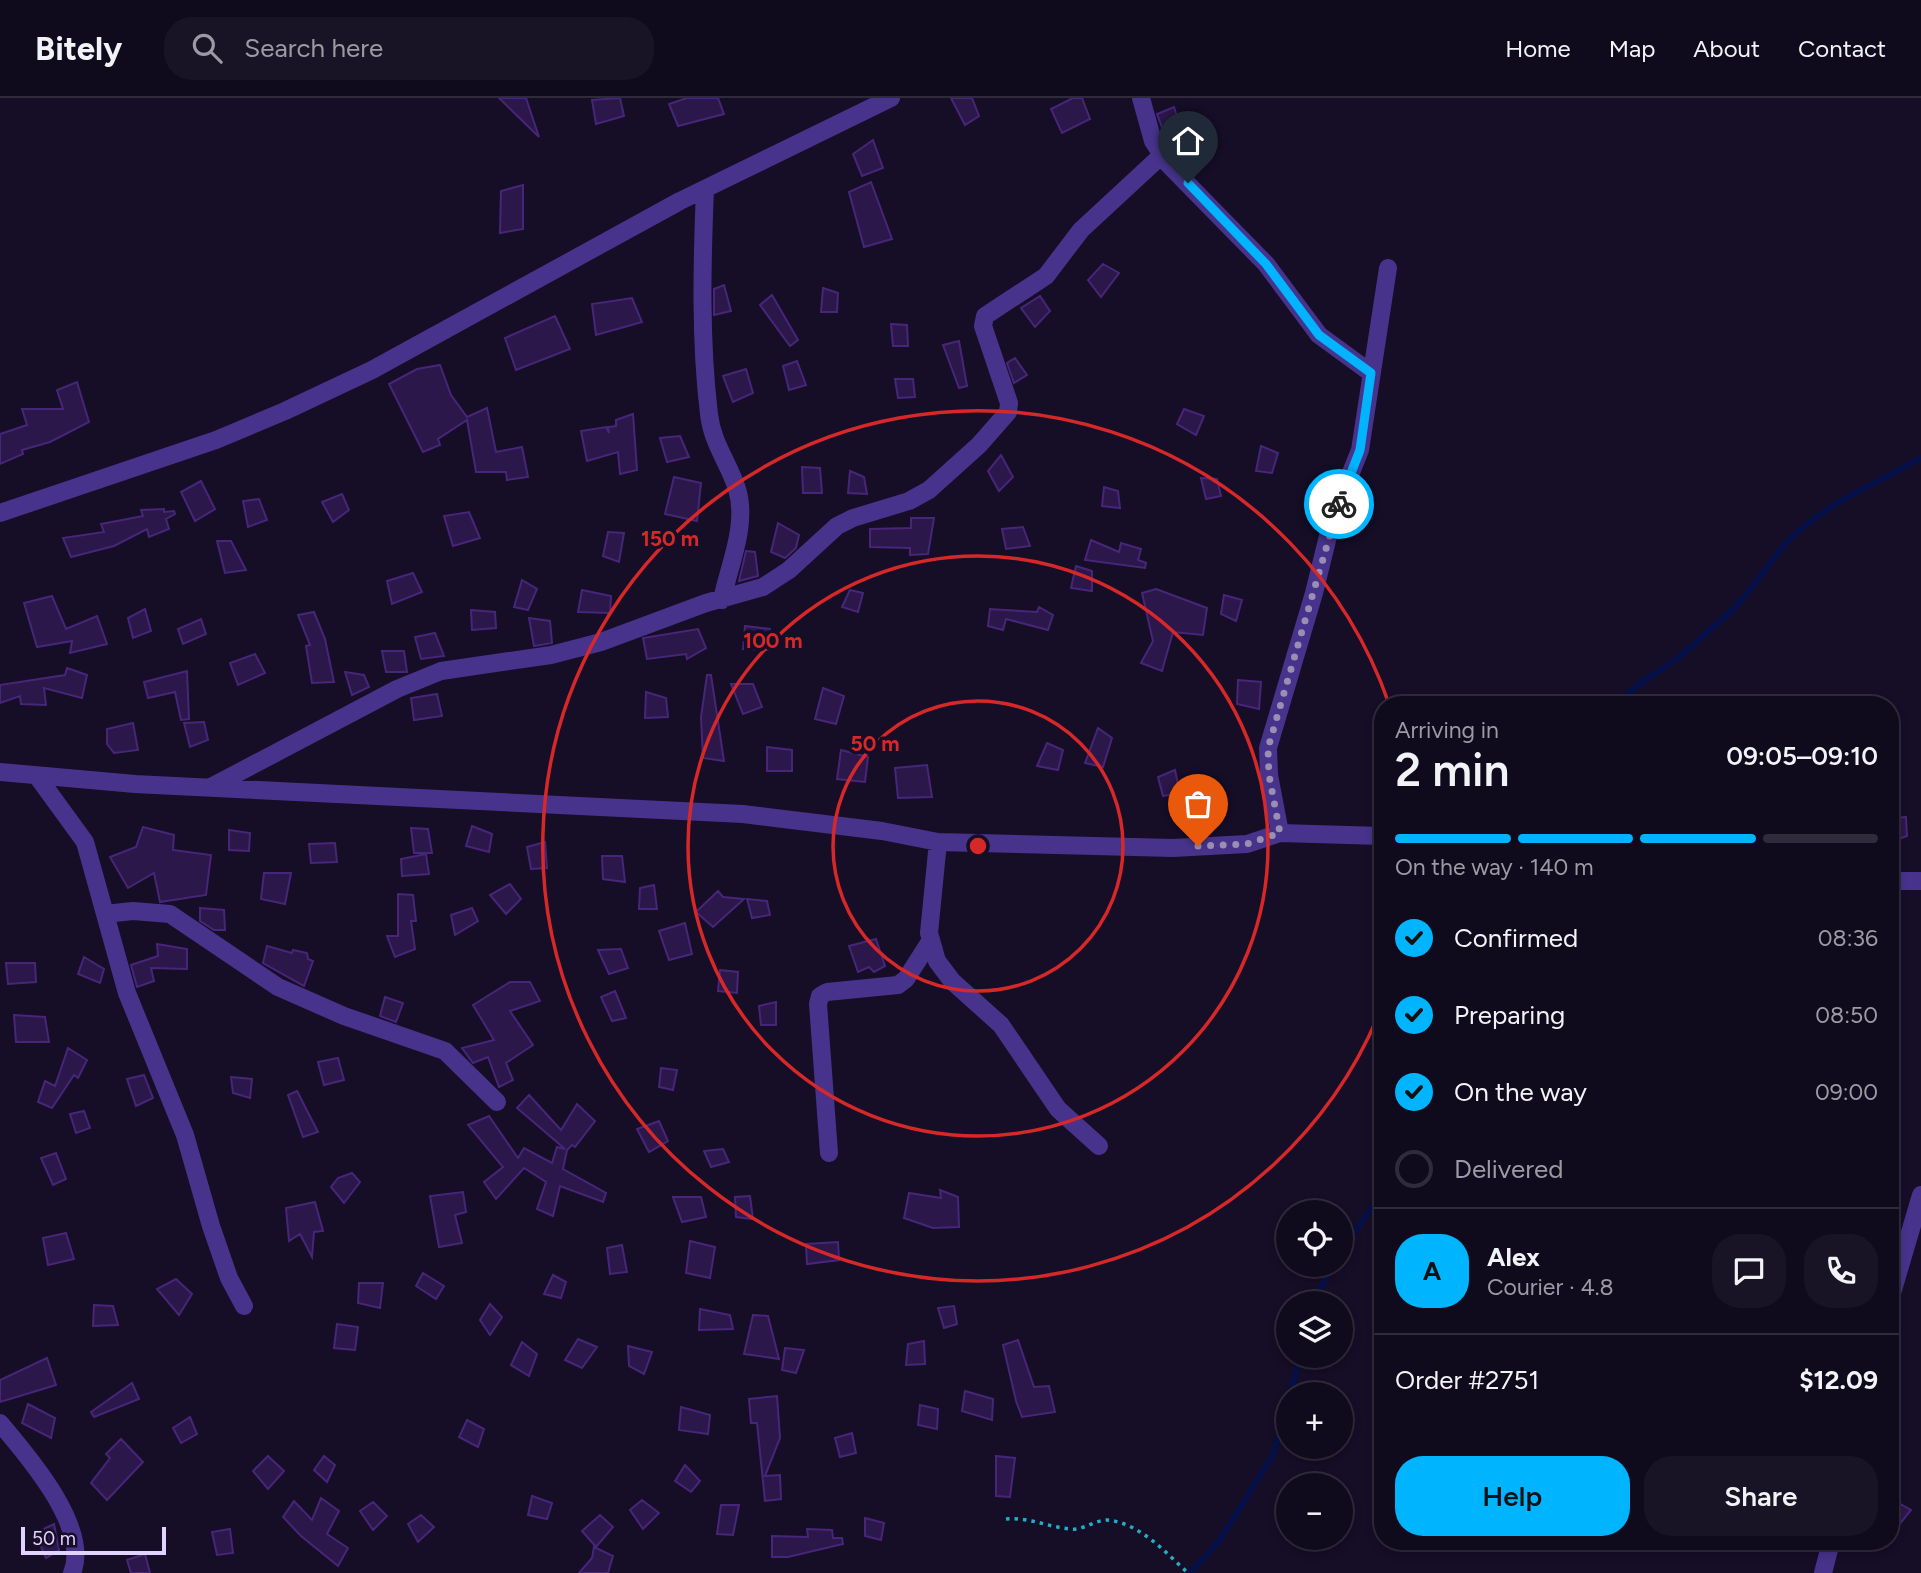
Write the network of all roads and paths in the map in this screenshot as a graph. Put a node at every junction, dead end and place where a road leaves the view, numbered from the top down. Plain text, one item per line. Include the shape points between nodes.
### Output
1 (891, 98) edge
2 (1141, 98) edge
3 (1162, 155) junction
4 (705, 189) junction
5 (1388, 268) dead end
6 (1371, 373) junction
7 (0, 513) edge
8 (722, 600) junction
9 (0, 772) edge
10 (37, 776) junction
11 (211, 787) junction
12 (1280, 833) junction
13 (1374, 836) edge
14 (938, 842) junction
15 (1899, 881) edge
16 (1921, 881) edge
17 (105, 914) junction
18 (929, 943) junction
19 (497, 1102) dead end
20 (1099, 1146) dead end
21 (828, 1153) dead end
22 (1921, 1198) edge
23 (1899, 1270) edge
24 (244, 1306) dead end
25 (0, 1423) edge
26 (1006, 1519) dead end
27 (1829, 1550) edge
28 (1824, 1572) edge
29 (72, 1573) edge
30 (1188, 1573) edge

1 - 4 street
2 - 3 street via 1153,141
3 - 6 street via 1266,264 1319,335
3 - 8 street via 1081,230 1046,276 985,316 983,326 1009,404 979,445 929,490 909,502 836,526 789,570 763,587
4 - 7 street via 285,411 216,440
4 - 8 street via 703,289 709,415 740,510
5 - 6 street
6 - 12 street via 1360,450 1332,520 1268,748
8 - 11 street via 551,655 441,671 397,689
9 - 10 street
10 - 11 street
10 - 17 street via 85,842
11 - 14 street via 743,814
12 - 13 street
12 - 14 street via 1247,844 1173,848
14 - 18 street
15 - 16 street
17 - 19 street via 170,914 278,987 445,1051
17 - 24 street via 127,993 185,1135 215,1239
18 - 20 street via 952,981 1016,1043 1058,1109
18 - 21 street via 898,985 820,996
22 - 23 street
25 - 29 street via 43,1476 61,1507 76,1556
26 - 30 path via 1072,1530 1105,1520 1125,1524 1153,1540
27 - 28 street

